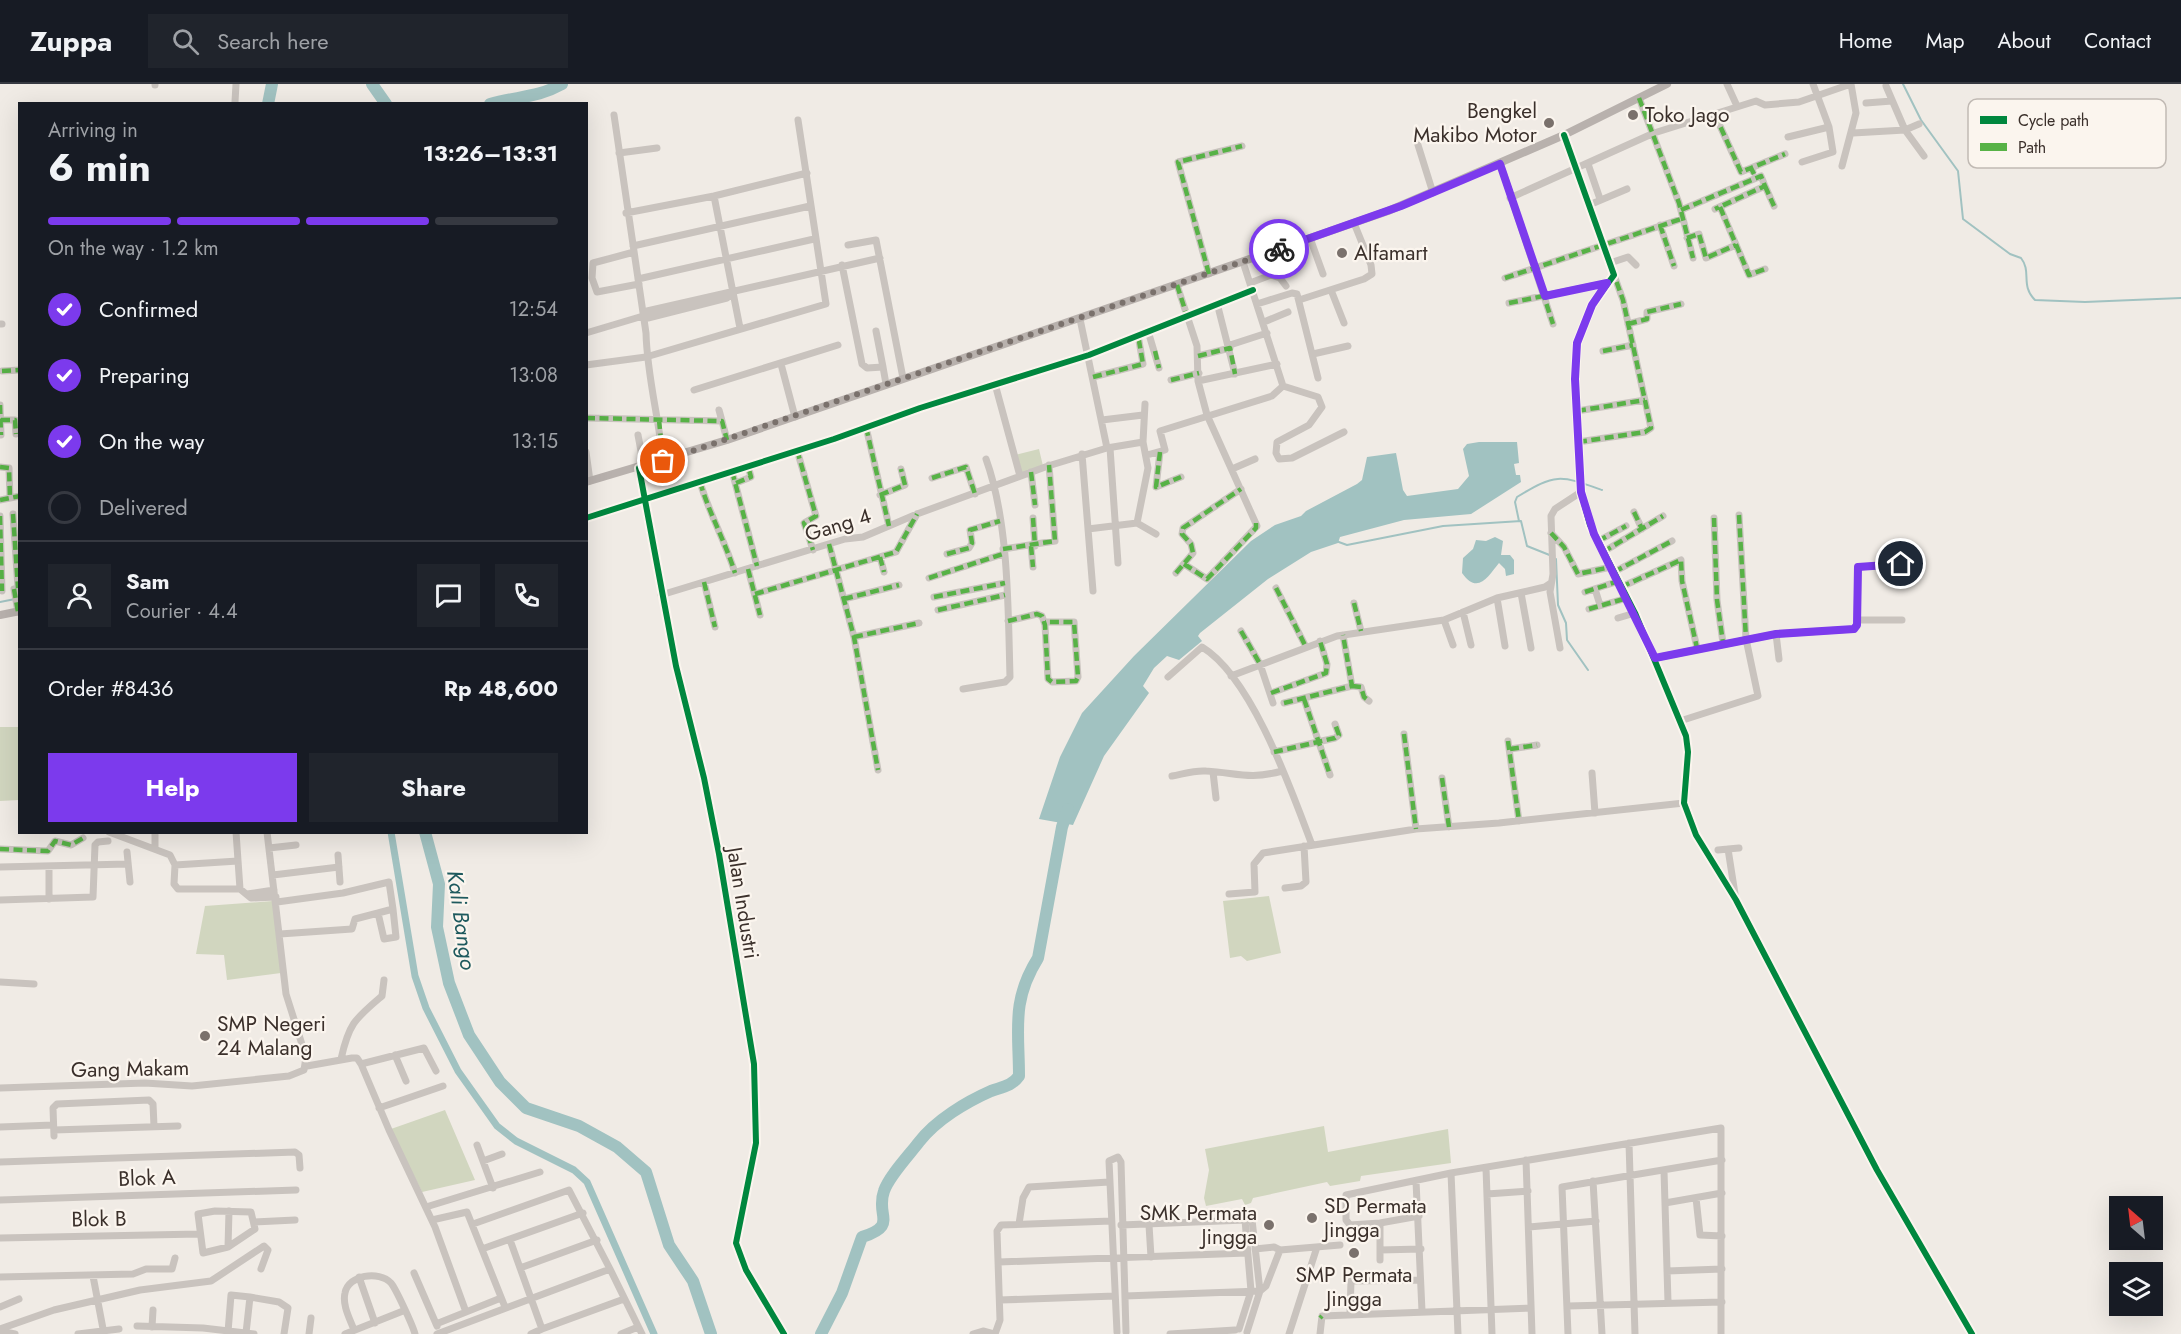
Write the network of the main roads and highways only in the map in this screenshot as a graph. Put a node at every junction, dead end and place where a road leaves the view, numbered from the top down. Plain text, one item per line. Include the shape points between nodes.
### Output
1 (1666, 84) edge
2 (588, 482) edge
3 (18, 609) edge
4 (0, 615) edge

1 - 2 main road via 1500,164 1354,223 727,441
3 - 4 main road

